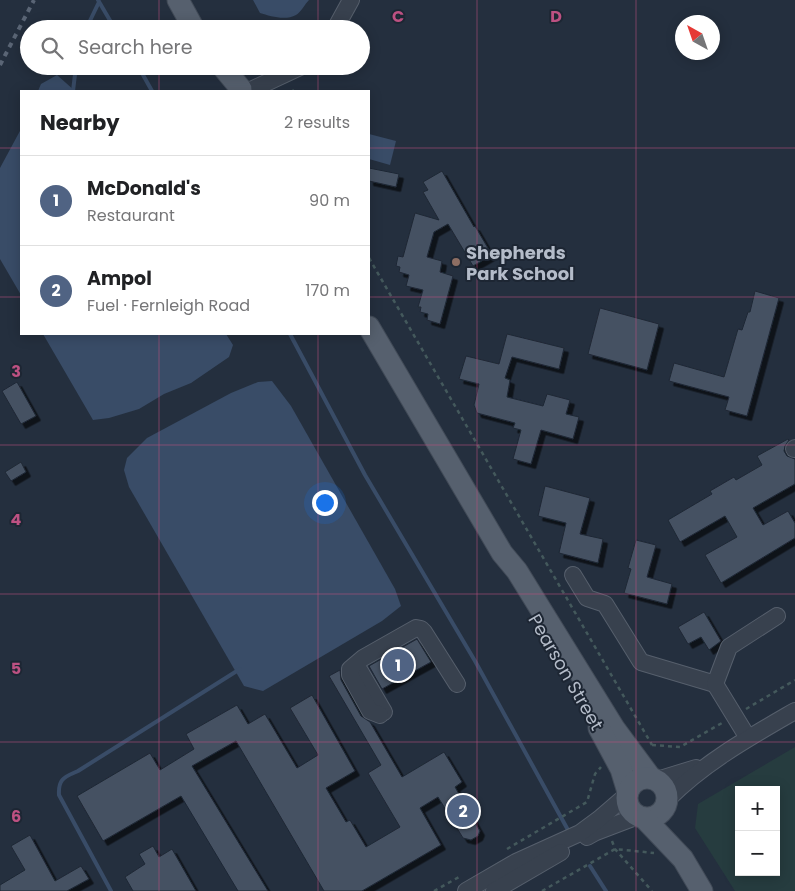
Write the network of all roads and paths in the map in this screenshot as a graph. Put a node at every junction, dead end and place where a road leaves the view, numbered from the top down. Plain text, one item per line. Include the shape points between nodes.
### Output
1 (178, 0) edge
2 (351, 0) edge
3 (189, 20) edge
4 (341, 20) edge
5 (222, 75) edge
6 (228, 75) edge
7 (279, 75) edge
8 (293, 75) edge
9 (238, 90) edge
10 (238, 90) edge
11 (242, 90) edge
12 (277, 90) edge
13 (370, 260) edge
14 (370, 329) edge
15 (502, 553) junction
16 (573, 575) dead end
17 (777, 616) dead end
18 (795, 680) edge
19 (457, 684) dead end
20 (715, 684) junction
21 (795, 711) edge
22 (382, 714) dead end
23 (734, 716) junction
24 (748, 738) junction
25 (644, 744) dead end
26 (652, 745) junction
27 (711, 761) junction
28 (601, 767) dead end
29 (654, 779) junction
30 (628, 793) junction
31 (667, 802) junction
32 (641, 817) junction
33 (549, 824) dead end
34 (615, 849) junction
35 (657, 854) dead end
36 (683, 859) junction
37 (466, 891) edge
38 (494, 891) edge
39 (542, 891) edge
40 (652, 891) edge
41 (702, 891) edge

1 - 3 main road
2 - 4 street
5 - 9 main road
6 - 10 main road
7 - 11 street
8 - 12 street
13 - 26 path
14 - 15 main road, Pearson Street
15 - 29 main road, Pearson Street via 517,571 614,728
15 - 30 main road, Pearson Street via 510,576 612,751
16 - 20 street via 587,598 605,604 641,662
17 - 20 street via 729,648
18 - 23 path
19 - 22 street via 424,632 416,628 350,669 350,675 370,711
20 - 23 street
21 - 24 street
23 - 24 street
23 - 26 path via 680,747
24 - 27 street
25 - 26 path
27 - 29 street via 675,775
27 - 31 street
28 - 33 path via 595,774 587,802
29 - 30 main road via 637,781
29 - 31 main road via 663,785
30 - 32 main road via 628,806
30 - 37 street via 580,833 516,862
31 - 32 main road via 658,816
31 - 36 main road
32 - 36 main road
32 - 38 street via 596,832
34 - 35 path
34 - 39 path
34 - 40 path
36 - 41 main road

